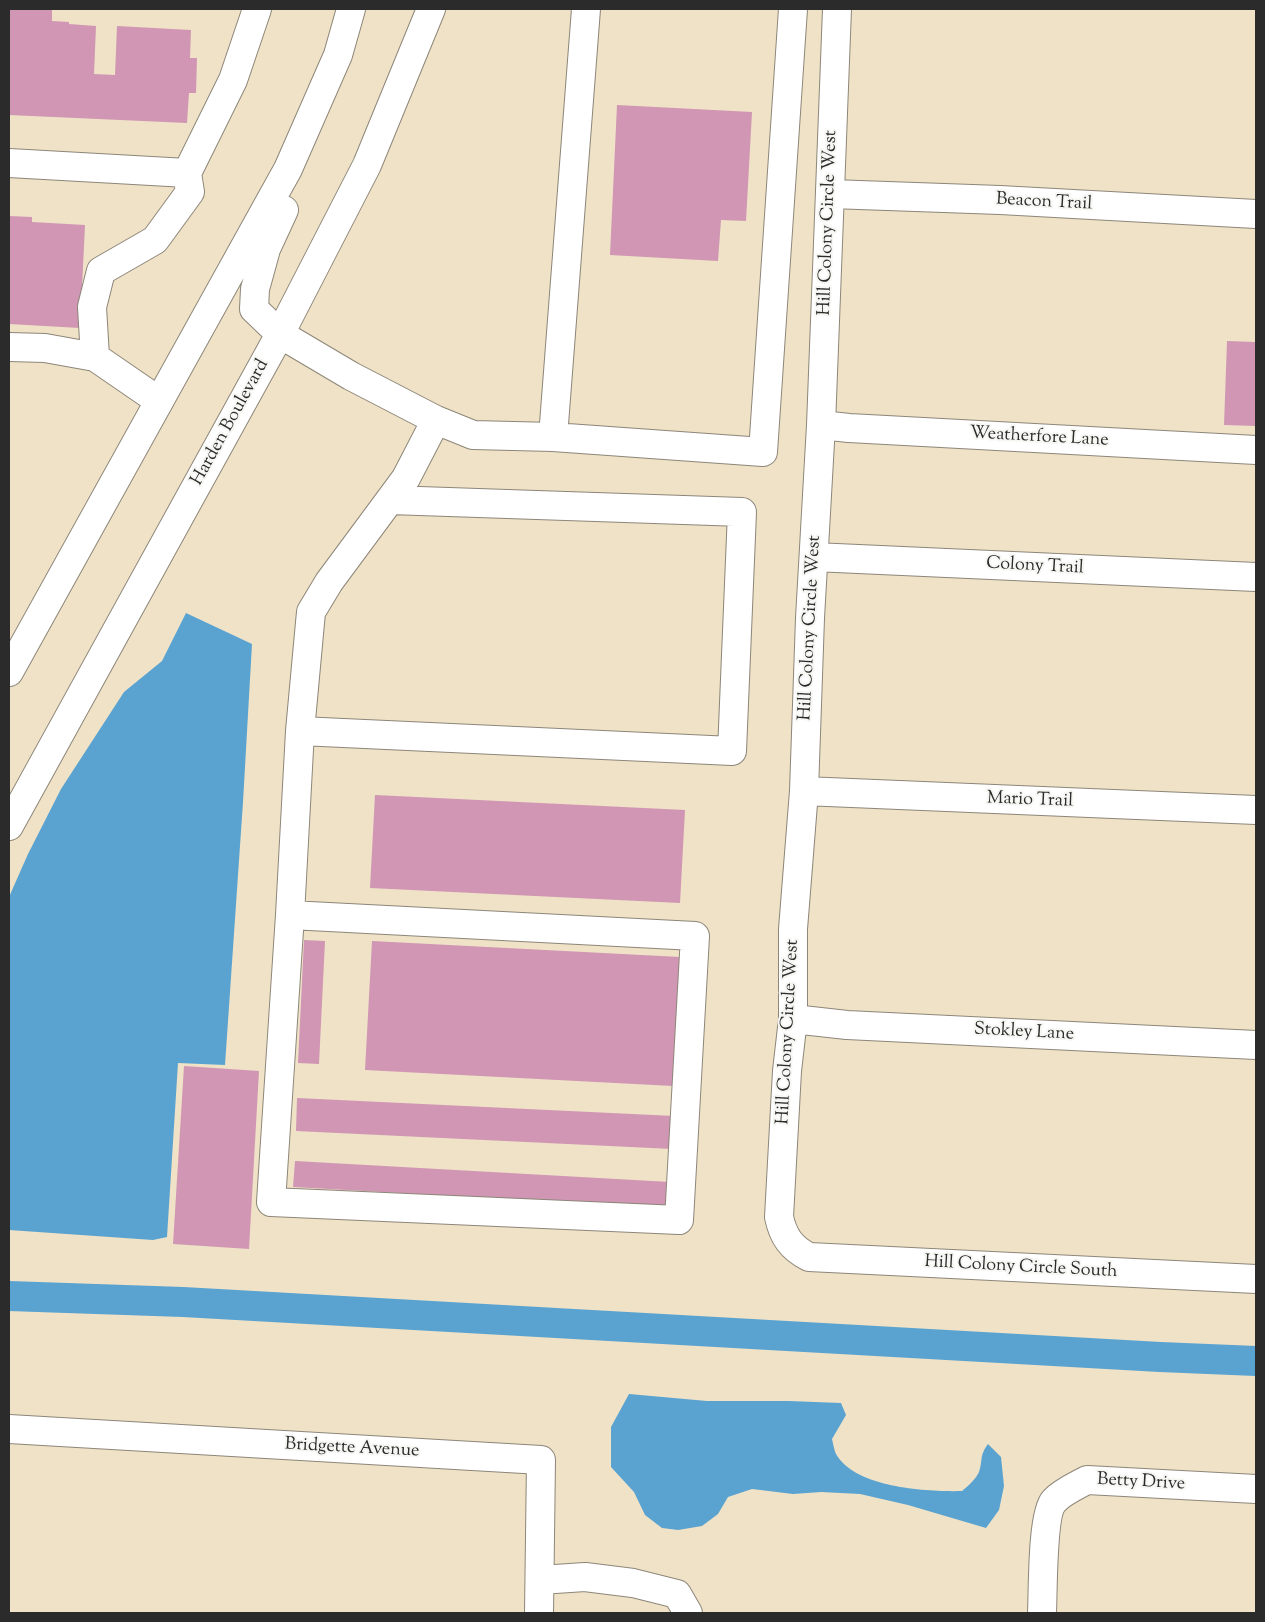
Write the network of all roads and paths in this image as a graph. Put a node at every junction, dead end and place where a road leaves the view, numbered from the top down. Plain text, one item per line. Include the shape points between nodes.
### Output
1 (257, 9) edge
2 (351, 9) edge
3 (431, 9) edge
4 (586, 9) edge
5 (792, 9) edge
6 (838, 9) edge
7 (9, 163) edge
8 (288, 169) junction
9 (187, 173) junction
10 (831, 194) junction
11 (1256, 214) edge
12 (280, 334) junction
13 (9, 347) edge
14 (95, 357) junction
15 (159, 401) junction
16 (436, 420) junction
17 (821, 425) junction
18 (553, 437) junction
19 (1256, 450) edge
20 (390, 500) junction
21 (814, 557) junction
22 (1256, 577) edge
23 (9, 672) edge
24 (300, 732) junction
25 (804, 792) junction
26 (1256, 810) edge
27 (9, 826) edge
28 (290, 916) junction
29 (793, 1019) junction
30 (1256, 1045) edge
31 (791, 1244) joint
32 (1256, 1279) edge
33 (9, 1429) edge
34 (1256, 1489) edge
35 (540, 1580) junction
36 (539, 1613) edge
37 (688, 1613) edge
38 (1042, 1613) edge

1 - 9 street via 233,80
2 - 8 street via 338,55
3 - 12 street, Harden Boulevard via 368,165
4 - 18 street
5 - 18 street via 763,452
6 - 10 street, Hill Colony Circle West
7 - 9 street
8 - 12 street via 286,204 266,249 255,289 254,309
8 - 15 street
9 - 14 street via 190,192 155,240 101,271 92,307
10 - 11 street, Beacon Trail
10 - 17 street, Hill Colony Circle West
12 - 16 street
12 - 27 street, Harden Boulevard
13 - 14 street via 45,348
14 - 15 street
15 - 23 street
16 - 18 street via 473,434
16 - 20 street via 406,478
17 - 19 street, Weatherfore Lane
17 - 21 street, Hill Colony Circle West
20 - 24 street via 310,612
20 - 24 street via 742,512 732,751
21 - 22 street, Colony Trail
21 - 25 street, Hill Colony Circle West
24 - 28 street
25 - 26 street, Mario Trail
25 - 29 street, Hill Colony Circle West via 793,929
28 - 28 street via 271,1202 679,1220 695,936
29 - 30 street, Stokley Lane via 847,1025
29 - 31 street, Hill Colony Circle West via 787,1072 780,1217 782,1230
31 - 32 street, Hill Colony Circle South via 809,1257 848,1260
33 - 35 street, Bridgette Avenue via 541,1460
34 - 38 street, Betty Drive via 1087,1480 1070,1489 1053,1502 1047,1520
35 - 36 street, Bridgette Avenue
35 - 37 street via 585,1577 633,1583 677,1594

